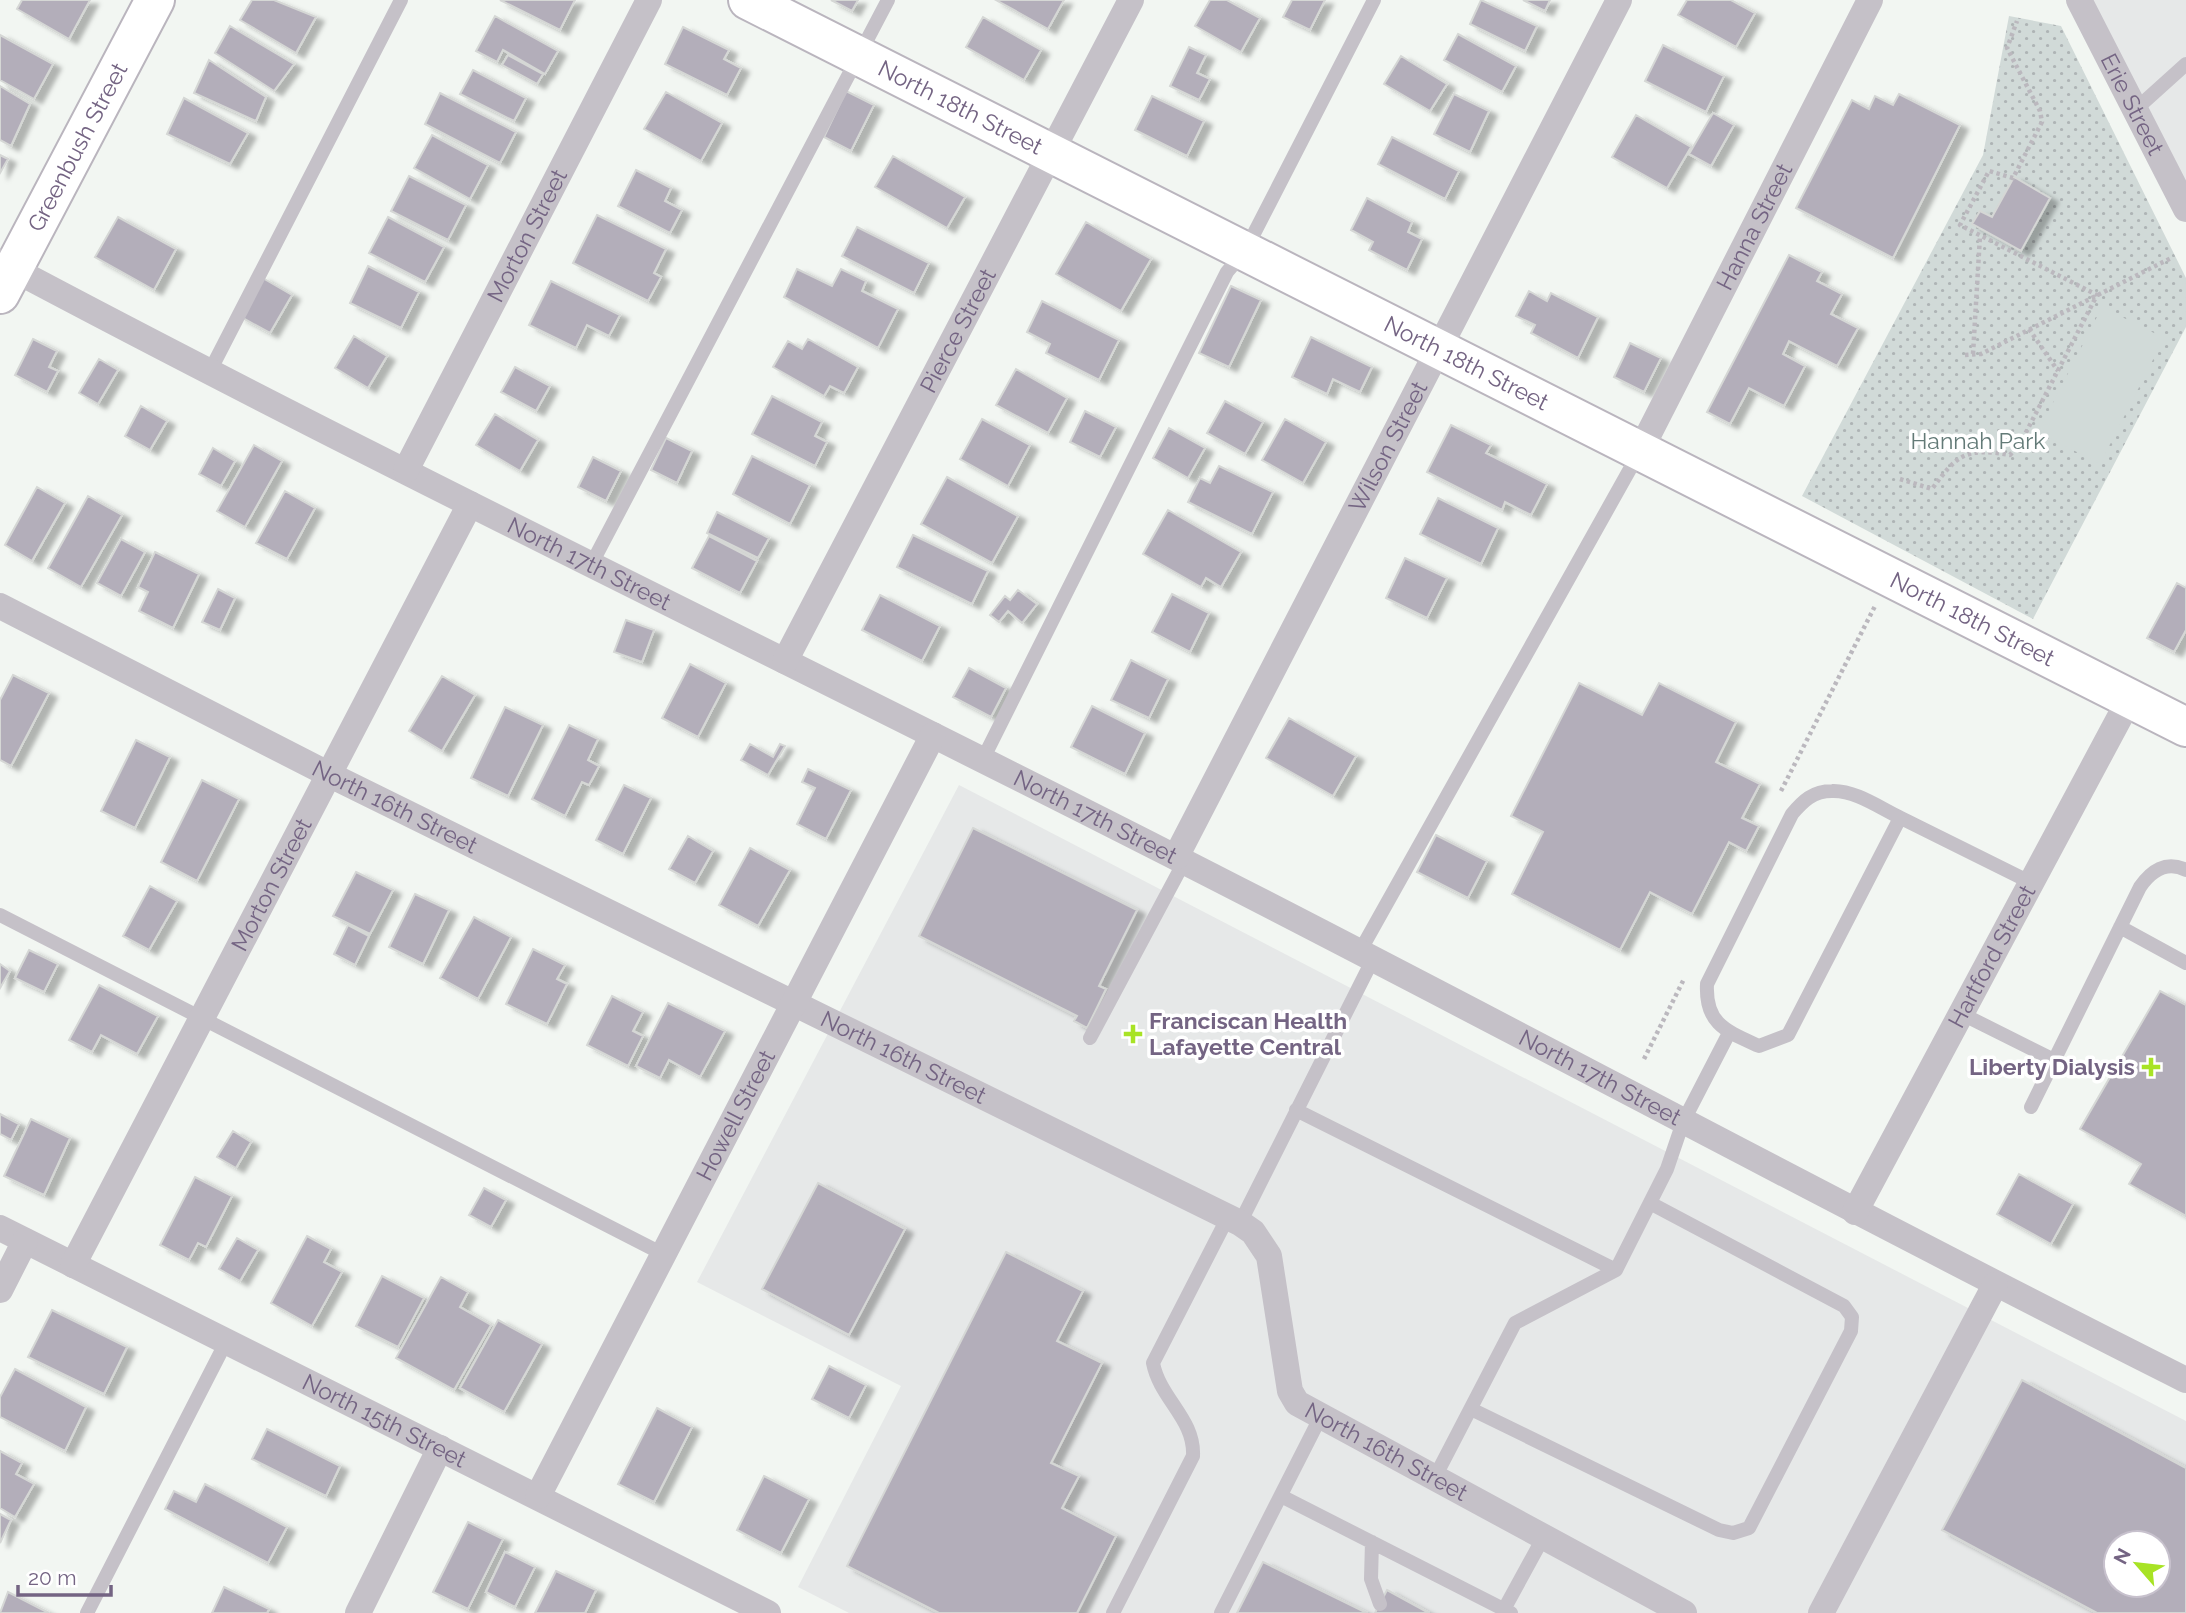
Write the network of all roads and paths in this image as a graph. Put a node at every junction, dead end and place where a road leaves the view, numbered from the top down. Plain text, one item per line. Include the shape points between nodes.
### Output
1 (155, 0) edge
2 (401, 0) edge
3 (649, 0) edge
4 (748, 0) edge
5 (888, 0) edge
6 (1131, 0) edge
7 (1374, 0) edge
8 (1619, 0) edge
9 (1870, 0) edge
10 (2079, 0) edge
11 (2017, 21) dead end
12 (859, 54) junction
13 (2186, 64) edge
14 (2135, 110) junction
15 (1052, 154) junction
16 (2186, 209) edge
17 (1980, 236) junction
18 (1245, 251) junction
19 (2171, 258) dead end
20 (4, 275) edge
21 (2097, 295) junction
22 (2029, 329) junction
23 (1438, 347) junction
24 (1973, 354) junction
25 (1965, 355) dead end
26 (210, 371) junction
27 (2059, 371) junction
28 (1639, 453) junction
29 (405, 470) junction
30 (1899, 480) dead end
31 (470, 504) junction
32 (591, 565) junction
33 (0, 606) edge
34 (785, 660) junction
35 (2129, 700) junction
36 (2186, 727) edge
37 (933, 734) junction
38 (983, 759) junction
39 (330, 775) junction
40 (1900, 818) junction
41 (1180, 859) junction
42 (2186, 870) edge
43 (2032, 883) junction
44 (0, 915) edge
45 (2120, 927) junction
46 (1366, 957) junction
47 (2186, 963) edge
48 (792, 1004) junction
49 (1962, 1014) junction
50 (204, 1018) junction
51 (1729, 1033) junction
52 (1090, 1038) dead end
53 (2054, 1060) junction
54 (2031, 1107) dead end
55 (1296, 1110) junction
56 (1683, 1122) junction
57 (1650, 1203) junction
58 (1855, 1212) junction
59 (1234, 1220) junction
60 (0, 1228) edge
61 (25, 1241) junction
62 (663, 1254) junction
63 (74, 1265) junction
64 (1616, 1270) junction
65 (1996, 1284) junction
66 (0, 1290) edge
67 (226, 1342) junction
68 (2186, 1380) edge
69 (1471, 1409) junction
70 (1320, 1418) junction
71 (440, 1448) junction
72 (1434, 1479) junction
73 (538, 1496) junction
74 (1281, 1496) junction
75 (1543, 1538) junction
76 (1372, 1542) junction
77 (1380, 1604) dead end
78 (1506, 1612) edge
79 (87, 1613) edge
80 (358, 1613) edge
81 (768, 1613) edge
82 (1113, 1613) edge
83 (1221, 1613) edge
84 (1682, 1613) edge
85 (1821, 1613) edge

1 - 20 main road, Greenbush Street
2 - 26 lane
3 - 29 street, Morton Street
4 - 12 main road, North 18th Street
5 - 12 lane
6 - 15 street, Pierce Street
7 - 18 lane
8 - 23 street, Wilson Street
9 - 28 street, Hanna Street
10 - 14 street, Erie Street
11 - 17 path via 2007,48 2042,122 2013,178 1989,171 1960,225
12 - 15 main road, North 18th Street
12 - 32 lane
13 - 14 lane
14 - 16 street, Erie Street
15 - 18 main road, North 18th Street
15 - 34 street, Pierce Street
17 - 21 path
17 - 24 path
18 - 23 main road, North 18th Street
18 - 38 lane via 1227,272
19 - 21 path
20 - 26 street, North 17th Street
21 - 22 path
21 - 27 path
22 - 24 path
22 - 27 path
23 - 28 main road, North 18th Street
23 - 41 street, Wilson Street
24 - 25 path
26 - 29 street, North 17th Street
27 - 30 path via 2010,455 1982,452 1952,461 1932,489
28 - 35 main road, North 18th Street
28 - 46 lane
29 - 31 street, North 17th Street
31 - 32 street, North 17th Street
31 - 39 street, Morton Street
32 - 34 street, North 17th Street
33 - 39 street, North 16th Street
34 - 37 street, North 17th Street
35 - 36 main road, North 18th Street
35 - 43 street, Hartford Street
37 - 38 street, North 17th Street
37 - 48 street, Howell Street
38 - 41 street, North 17th Street
39 - 48 street, North 16th Street
39 - 50 street, Morton Street
40 - 43 lane
40 - 51 lane via 1788,1035 1759,1046
40 - 51 lane via 1844,792 1816,793 1792,814 1707,984 1710,1015
41 - 46 street, North 17th Street
41 - 52 lane
42 - 45 lane via 2162,867 2148,875
43 - 49 street, Hartford Street
44 - 50 lane
45 - 47 lane
45 - 53 lane
46 - 55 lane
46 - 56 street, North 17th Street
48 - 59 street, North 16th Street
48 - 62 street, Howell Street
49 - 53 lane
49 - 58 street, Hartford Street
50 - 62 lane
50 - 63 street, Morton Street
51 - 56 lane
53 - 54 lane
55 - 59 lane
55 - 64 lane
56 - 57 lane
56 - 58 street, North 17th Street
57 - 64 lane
57 - 69 lane via 1844,1306 1852,1317 1851,1331 1749,1528 1733,1533 1719,1530
58 - 65 street, North 17th Street
59 - 70 street, North 16th Street via 1253,1232 1269,1256 1290,1391 1297,1403
59 - 82 lane via 1153,1363 1156,1380 1188,1426 1194,1441 1193,1457
60 - 61 street, North 15th Street
61 - 63 street, North 15th Street
61 - 66 street
62 - 73 street, Howell Street
63 - 67 street, North 15th Street
64 - 69 lane via 1515,1323
65 - 68 street, North 17th Street
65 - 85 street
67 - 71 street, North 15th Street
67 - 79 lane
69 - 72 lane
70 - 72 street, North 16th Street
70 - 74 lane
71 - 73 street, North 15th Street
71 - 80 street
72 - 75 street, North 16th Street
73 - 81 street, North 15th Street
74 - 76 lane
74 - 83 lane
75 - 78 lane
75 - 84 street, North 16th Street
76 - 77 lane via 1371,1579
76 - 78 lane

